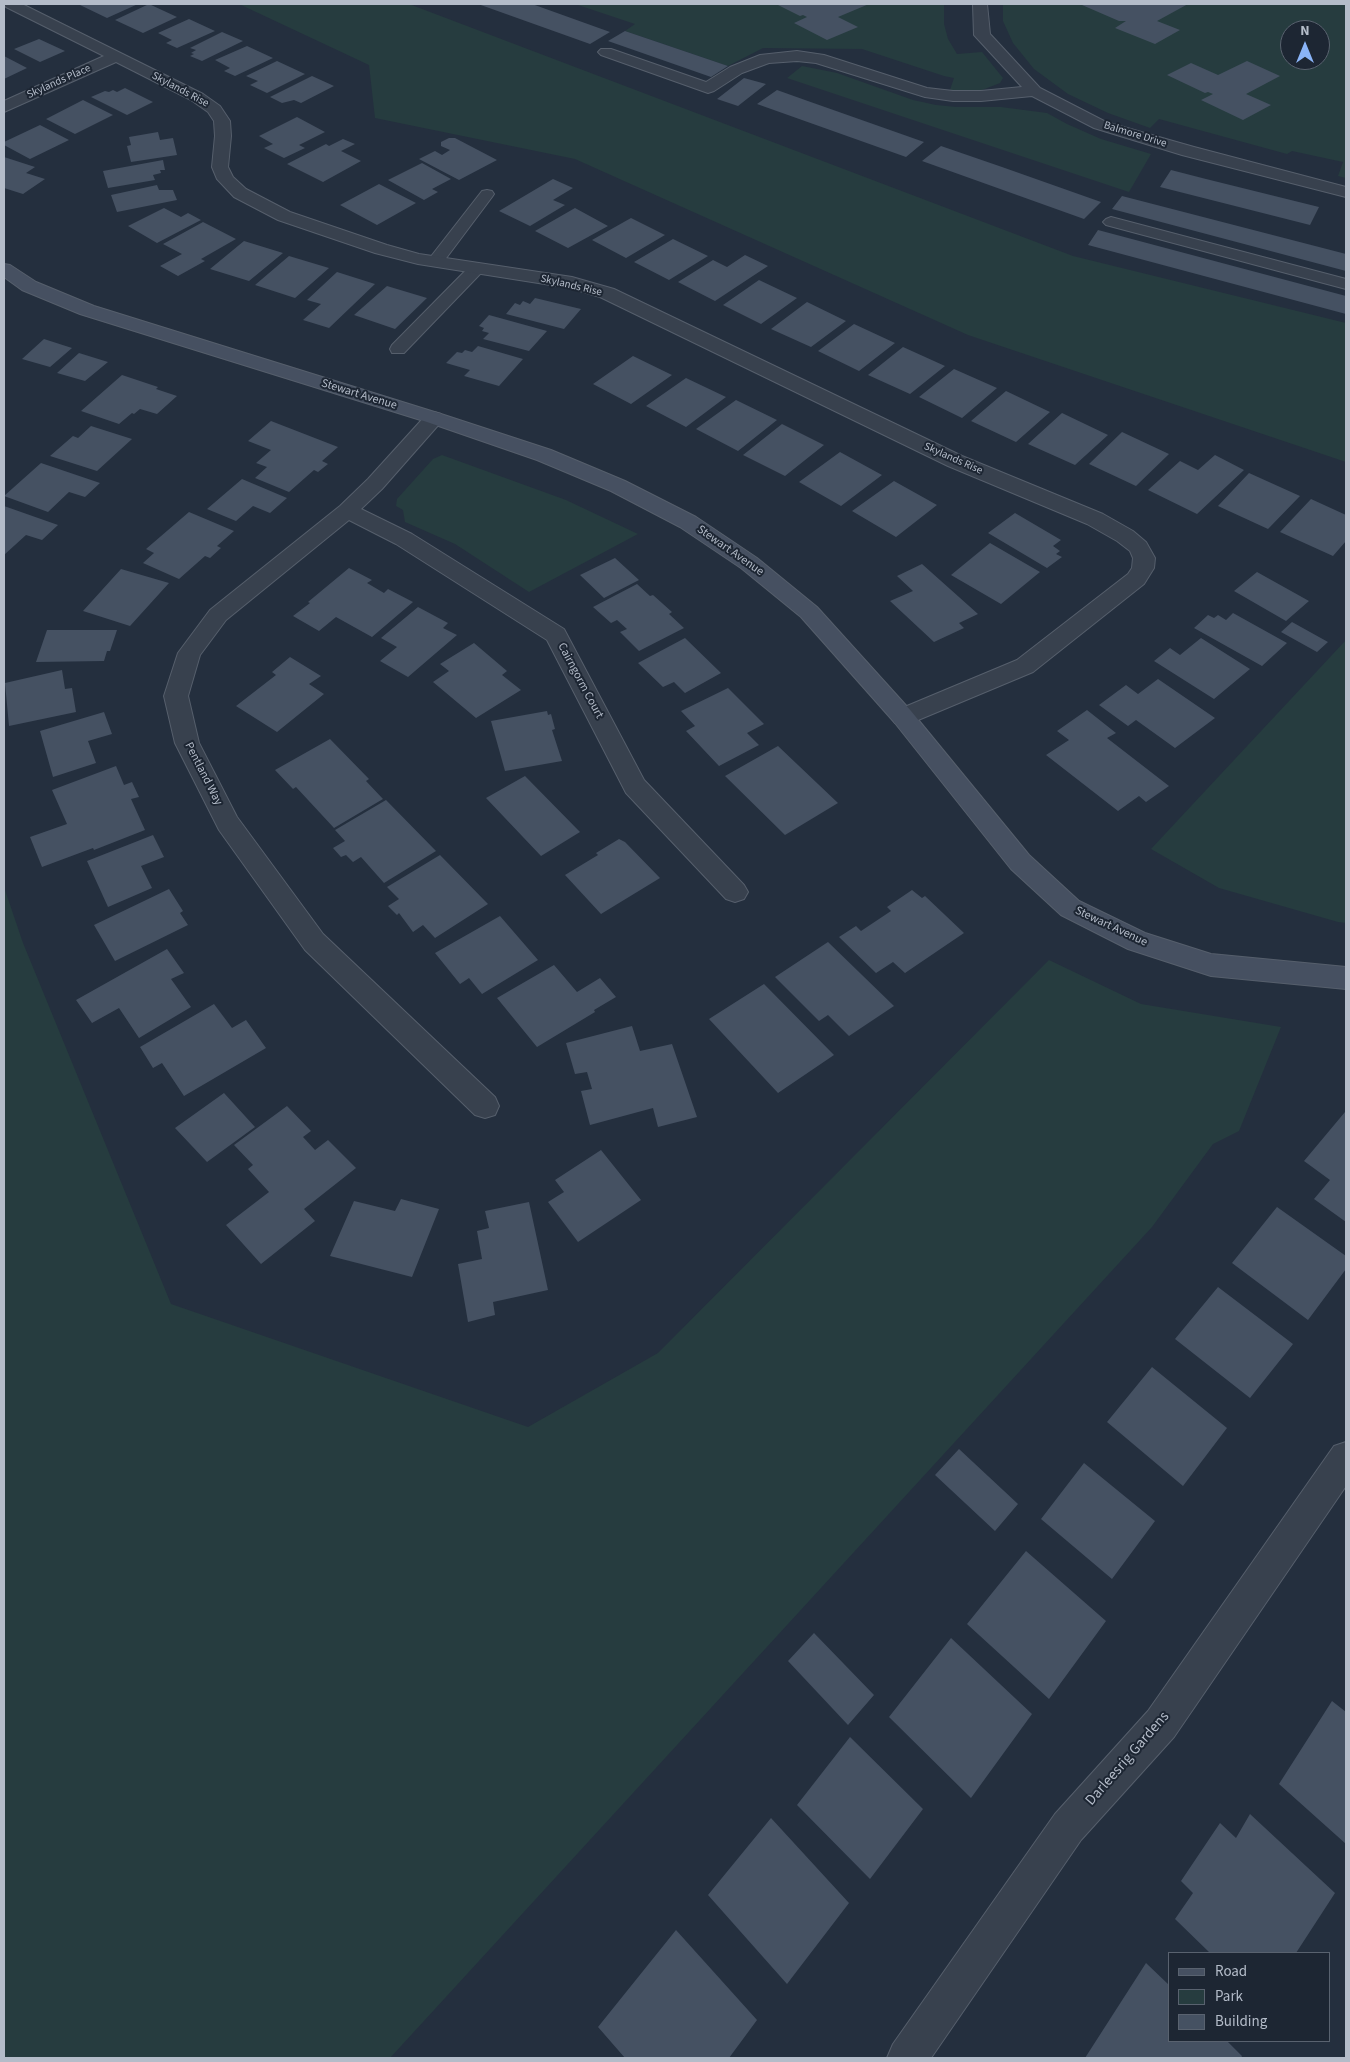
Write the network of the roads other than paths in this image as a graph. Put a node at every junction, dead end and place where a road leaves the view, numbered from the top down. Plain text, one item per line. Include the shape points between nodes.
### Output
1 (11, 4) edge
2 (980, 4) edge
3 (606, 52) dead end
4 (115, 57) junction
5 (1034, 91) junction
6 (4, 107) edge
7 (1346, 192) edge
8 (487, 194) dead end
9 (1111, 222) dead end
10 (435, 262) junction
11 (477, 268) junction
12 (4, 269) edge
13 (1346, 284) edge
14 (398, 348) dead end
15 (434, 418) junction
16 (347, 511) junction
17 (903, 717) junction
18 (735, 892) dead end
19 (1346, 978) edge
20 (484, 1106) dead end
21 (1346, 1458) edge
22 (907, 2058) edge

1 - 4 street, Skylands Rise
2 - 5 street, Balmore Drive via 982,35
3 - 5 street via 708,88 736,70 766,58 796,56 818,58 925,92 981,96
4 - 6 street, Skylands Place
4 - 10 street, Skylands Rise via 197,97 214,109 222,121 224,136 220,167 226,179 240,193 309,225 381,249
5 - 7 street, Balmore Drive via 1100,124 1141,138
8 - 10 lane
9 - 13 lane
10 - 11 street, Skylands Rise
11 - 14 lane
11 - 17 street, Skylands Rise via 607,293 955,461 1095,519 1126,536 1138,547 1144,558 1136,580 1025,666
12 - 15 street, Stewart Avenue via 29,286 87,310
15 - 16 street, Pentland Way
15 - 17 street, Stewart Avenue via 544,455 618,486 688,522 749,563 809,612
16 - 18 street, Cairngorm Court via 404,539 556,635 635,786
16 - 20 street, Pentland Way via 218,615 189,653 176,696 187,743 228,823 314,942
17 - 19 street, Stewart Avenue via 1020,862 1070,908 1138,941 1210,965
21 - 22 street, Darleesrig Gardens via 1161,1724 1068,1827

